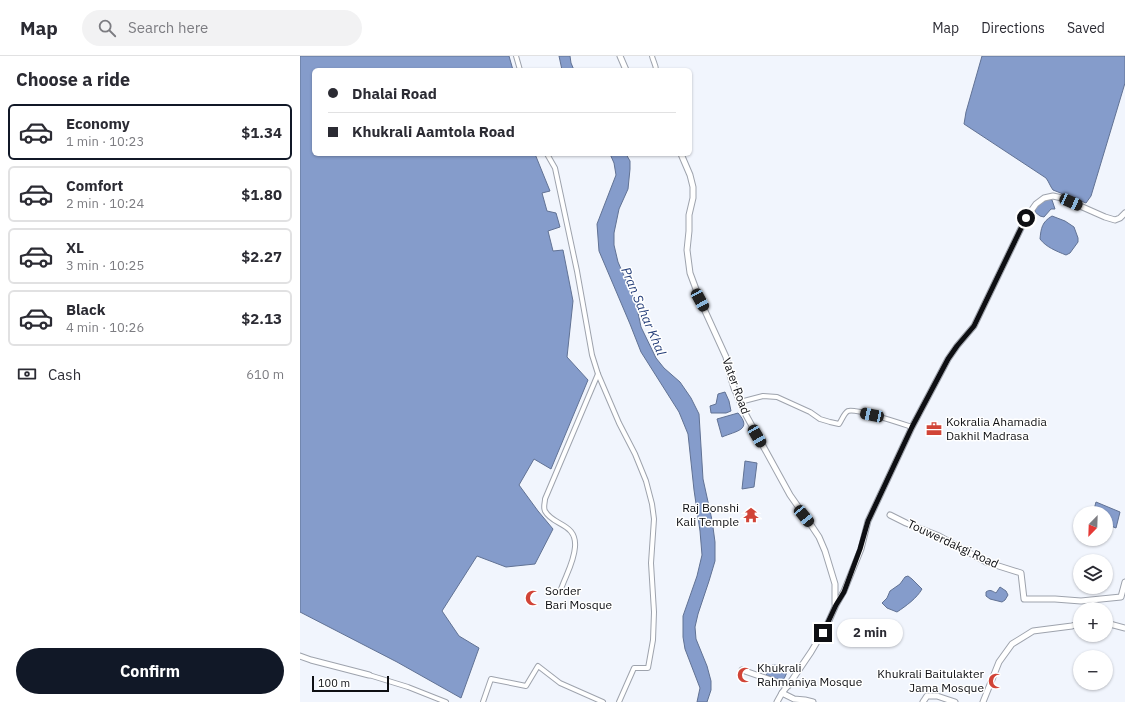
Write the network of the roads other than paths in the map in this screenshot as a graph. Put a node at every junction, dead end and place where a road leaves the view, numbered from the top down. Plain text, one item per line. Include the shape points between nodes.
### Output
1 (516, 56) edge
2 (620, 56) edge
3 (652, 56) edge
4 (519, 68) edge
5 (625, 68) edge
6 (656, 68) edge
7 (548, 156) edge
8 (682, 156) edge
9 (1125, 213) edge
10 (598, 374) junction
11 (740, 402) junction
12 (912, 427) junction
13 (890, 515) dead end
14 (1125, 582) edge
15 (562, 589) dead end
16 (836, 605) junction
17 (1113, 625) edge
18 (1073, 626) edge
19 (1125, 628) edge
20 (300, 656) edge
21 (742, 670) dead end
22 (369, 675) joint
23 (788, 686) junction
24 (782, 693) junction
25 (446, 702) edge
26 (483, 702) edge
27 (604, 702) edge
28 (619, 702) edge
29 (777, 702) edge
30 (813, 702) edge
31 (923, 702) edge
32 (955, 702) edge
33 (983, 702) edge

1 - 4 street
2 - 5 street
3 - 6 street
7 - 10 street via 555,168
8 - 11 street, Vater Road via 690,175 694,198 689,215 687,250 690,273 726,357
9 - 12 street via 1115,220 1105,218 1053,196 1044,198 1036,204 1026,218 974,326 948,359
10 - 15 street via 545,499 545,512 566,527 572,534 575,546 573,561
10 - 28 street via 646,481 654,519 651,563 654,619 648,668 634,668
11 - 12 street via 762,396 777,397 820,419 839,424 850,410
11 - 16 street, Vater Road via 790,495 819,537 835,584
12 - 16 street via 868,521 844,592
13 - 14 street, Touwerdakgi Road via 940,536 986,562 1021,573 1024,599 1081,601 1121,597
16 - 23 street via 819,640
17 - 19 street
18 - 33 street via 1033,631 1012,644 999,662
20 - 22 street
21 - 23 street
22 - 25 street
23 - 24 street
24 - 29 street
24 - 30 street via 794,699
26 - 27 street via 492,679 526,686 538,666 560,683
31 - 32 street via 927,696 937,696

